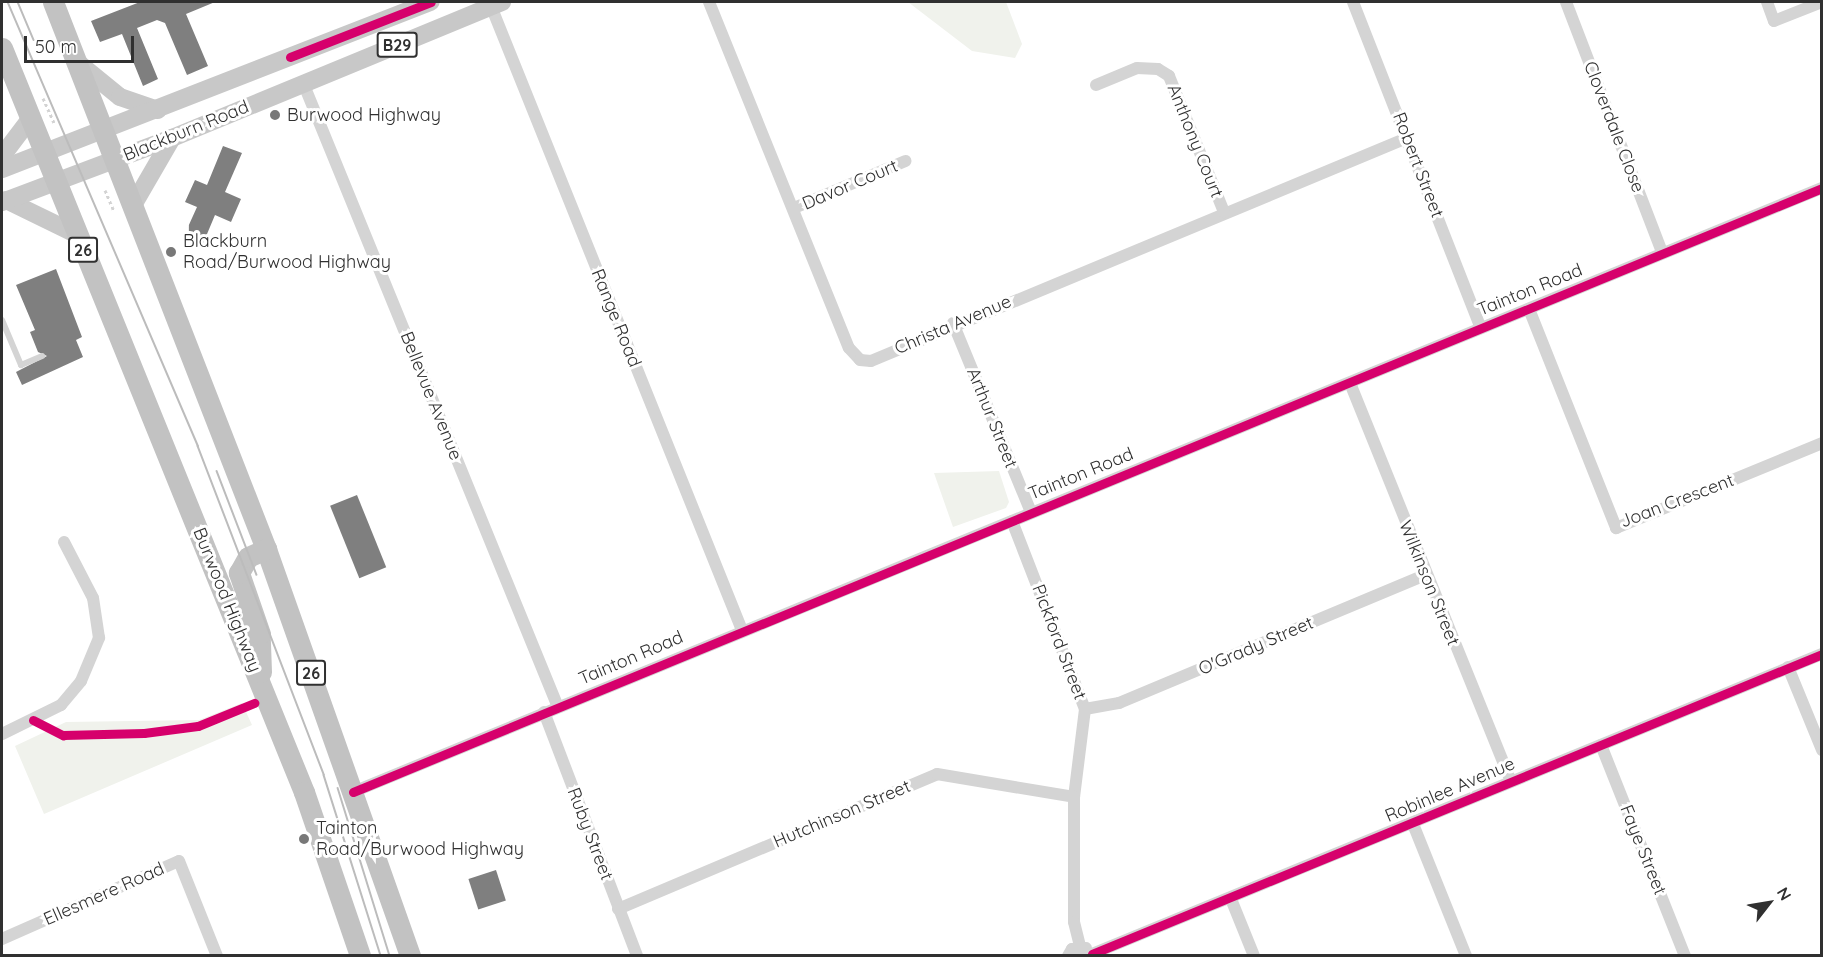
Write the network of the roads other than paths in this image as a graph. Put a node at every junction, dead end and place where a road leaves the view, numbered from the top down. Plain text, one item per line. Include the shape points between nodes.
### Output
1 (53, 2) edge
2 (431, 2) edge
3 (709, 2) edge
4 (1353, 2) edge
5 (1566, 2) edge
6 (1767, 2) edge
7 (1821, 2) edge
8 (496, 4) edge
9 (2, 48) edge
10 (77, 62) junction
11 (304, 85) junction
12 (1096, 86) dead end
13 (158, 110) junction
14 (30, 119) junction
15 (103, 131) junction
16 (172, 138) junction
17 (1407, 138) junction
18 (43, 153) junction
19 (2, 156) edge
20 (114, 160) junction
21 (905, 161) dead end
22 (2, 169) edge
23 (54, 183) junction
24 (1821, 188) edge
25 (4, 201) edge
26 (794, 208) junction
27 (124, 212) junction
28 (1224, 212) junction
29 (76, 234) junction
30 (1662, 252) junction
31 (1529, 309) junction
32 (2, 320) edge
33 (953, 323) junction
34 (1481, 328) junction
35 (42, 356) dead end
36 (1350, 383) junction
37 (1821, 443) edge
38 (1031, 512) junction
39 (1012, 521) junction
40 (64, 542) dead end
41 (266, 549) junction
42 (1425, 575) junction
43 (742, 630) junction
44 (1821, 654) edge
45 (1788, 667) junction
46 (261, 684) junction
47 (558, 707) junction
48 (1085, 709) junction
49 (544, 712) junction
50 (2, 734) edge
51 (1601, 745) junction
52 (1821, 750) edge
53 (1510, 781) junction
54 (354, 792) junction
55 (1074, 797) junction
56 (1413, 824) junction
57 (1231, 899) junction
58 (618, 909) junction
59 (2, 939) edge
60 (1080, 946) junction
61 (1092, 955) edge
62 (217, 956) edge
63 (360, 956) edge
64 (410, 956) edge
65 (637, 956) edge
66 (1068, 956) edge
67 (1254, 956) edge
68 (1466, 956) edge
69 (1685, 956) edge

1 - 10 highway, 26
2 - 13 main road, Blackburn Road / B29
3 - 26 street, Christa Avenue
4 - 17 street, Robert Street
5 - 30 street, Cloverdale Close
6 - 7 street via 1774,21
8 - 11 main road, Blackburn Road / B29
8 - 43 street, Range Road
9 - 14 highway, Burwood Highway / 26
10 - 13 main road via 120,97
10 - 15 highway, 26
11 - 16 main road, Blackburn Road / B29
11 - 47 street, Bellevue Avenue
12 - 28 street, Anthony Court via 1137,68 1158,69 1169,76
13 - 15 main road, Blackburn Road / B29
14 - 18 highway, Burwood Highway / 26
14 - 19 main road
15 - 18 main road, Blackburn Road / B29
15 - 20 highway, 26
16 - 20 main road, Blackburn Road / B29
16 - 27 main road
17 - 28 street, Christa Avenue
17 - 34 street, Robert Street
18 - 22 main road, Blackburn Road / B29
18 - 23 highway, Burwood Highway / 26
20 - 23 main road, Blackburn Road / B29
20 - 27 highway, 26
21 - 26 street, Davor Court
23 - 25 main road, Blackburn Road / B29
23 - 29 highway, Burwood Highway / 26
24 - 30 street, Tainton Road
25 - 29 main road
26 - 33 street, Christa Avenue via 849,348 860,360 872,361
27 - 41 highway, 26
28 - 33 street, Christa Avenue
29 - 46 highway, Burwood Highway / 26
30 - 31 street, Tainton Road
31 - 34 street, Tainton Road
31 - 37 street, Joan Crescent via 1616,528
32 - 35 lane via 21,365
33 - 38 street, Arthur Street
34 - 36 street, Tainton Road
36 - 38 street, Tainton Road
36 - 42 street, Wilkinson Street
38 - 39 street, Tainton Road
39 - 43 street, Tainton Road
39 - 48 street, Pickford Street
40 - 50 street via 93,598 99,638 81,681 61,705
41 - 46 highway via 248,557 239,573 260,634
41 - 54 highway, 26
42 - 48 street, O'Grady Street via 1119,703
42 - 53 street, Wilkinson Street
43 - 47 street, Tainton Road
44 - 45 street, Robinlee Avenue
45 - 51 street, Robinlee Avenue
45 - 52 street
46 - 63 highway, Burwood Highway / 26
47 - 49 street, Tainton Road
48 - 55 street, Pickford Street
49 - 54 street, Tainton Road
49 - 58 street, Ruby Street
51 - 53 street, Robinlee Avenue
51 - 69 street, Faye Street
53 - 56 street, Robinlee Avenue
54 - 64 highway, 26
55 - 58 street, Hutchinson Street via 937,774
55 - 60 street, Pickford Street via 1074,922
56 - 57 street, Robinlee Avenue
56 - 68 street
57 - 61 street, Robinlee Avenue
57 - 67 street
58 - 65 street, Ruby Street
59 - 62 street, Ellesmere Road via 179,861
60 - 61 street
60 - 66 street

